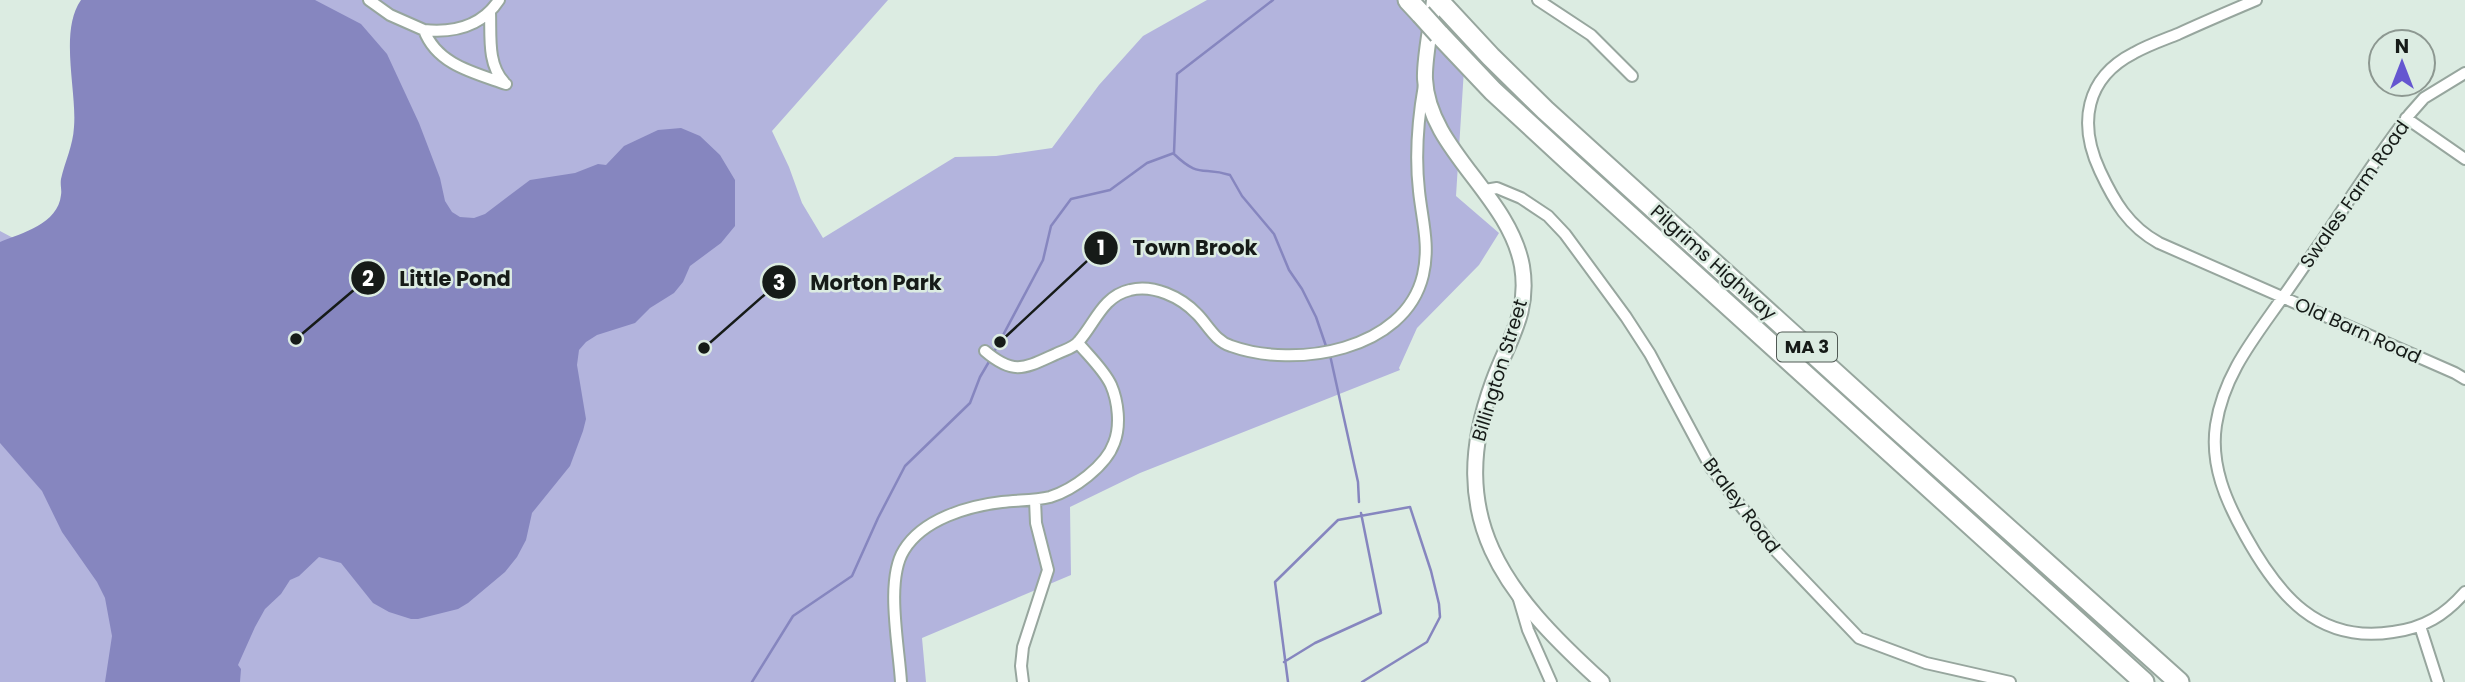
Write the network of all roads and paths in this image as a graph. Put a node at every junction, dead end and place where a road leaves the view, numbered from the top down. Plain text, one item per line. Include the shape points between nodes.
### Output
1 (369, 0) edge
2 (499, 0) edge
3 (1538, 0) edge
4 (2256, 0) edge
5 (1429, 4) edge
6 (490, 12) junction
7 (424, 30) junction
8 (2465, 73) edge
9 (1632, 76) dead end
10 (1425, 79) junction
11 (2406, 118) junction
12 (2465, 159) edge
13 (1485, 190) junction
14 (2283, 297) junction
15 (1078, 343) junction
16 (985, 351) dead end
17 (2465, 379) edge
18 (1035, 500) junction
19 (2465, 592) edge
20 (1518, 595) junction
21 (2420, 626) junction
22 (901, 682) edge
23 (1023, 682) edge
24 (1551, 682) edge
25 (1602, 682) edge
26 (2010, 682) edge
27 (2144, 682) edge
28 (2179, 682) edge
29 (2438, 682) edge

1 - 7 street
2 - 6 street
3 - 9 street via 1591,35
4 - 14 street via 2132,53 2115,65 2093,95 2087,129 2109,192 2144,235
5 - 10 street, Billington Street
5 - 27 highway, Pilgrims Highway / MA 3, bridge via 1439,34 1493,91
5 - 28 highway, Pilgrims Highway / MA 3
6 - 7 street via 461,29
6 - 7 street via 493,60 506,84 453,64 428,41
8 - 11 street, Swales Farm Road via 2424,98
10 - 13 street, Billington Street via 1443,135
10 - 15 street via 1418,161 1426,261 1419,289 1393,322 1335,352 1262,352 1221,341 1189,307 1147,288 1129,290 1110,300
11 - 12 street
11 - 14 street, Swales Farm Road
13 - 20 street, Billington Street via 1514,241 1524,287 1517,327 1481,421 1474,471 1487,536
13 - 26 street, Braley Road via 1497,188 1521,198 1565,234 1650,354 1711,468 1776,551 1858,638 1926,663
14 - 17 street, Old Barn Road
14 - 21 street, Old Barn Road via 2245,350 2221,403 2215,445 2225,496 2266,569 2307,615 2352,634
15 - 16 street via 1032,366 1013,368
15 - 18 street via 1113,391 1115,440 1110,452 1079,482
18 - 22 street via 967,509 933,524 908,545 897,569 893,599
18 - 23 street via 1048,570 1023,647
19 - 21 street, Old Barn Road via 2446,612
20 - 24 street
20 - 25 street, Billington Street
21 - 29 street

